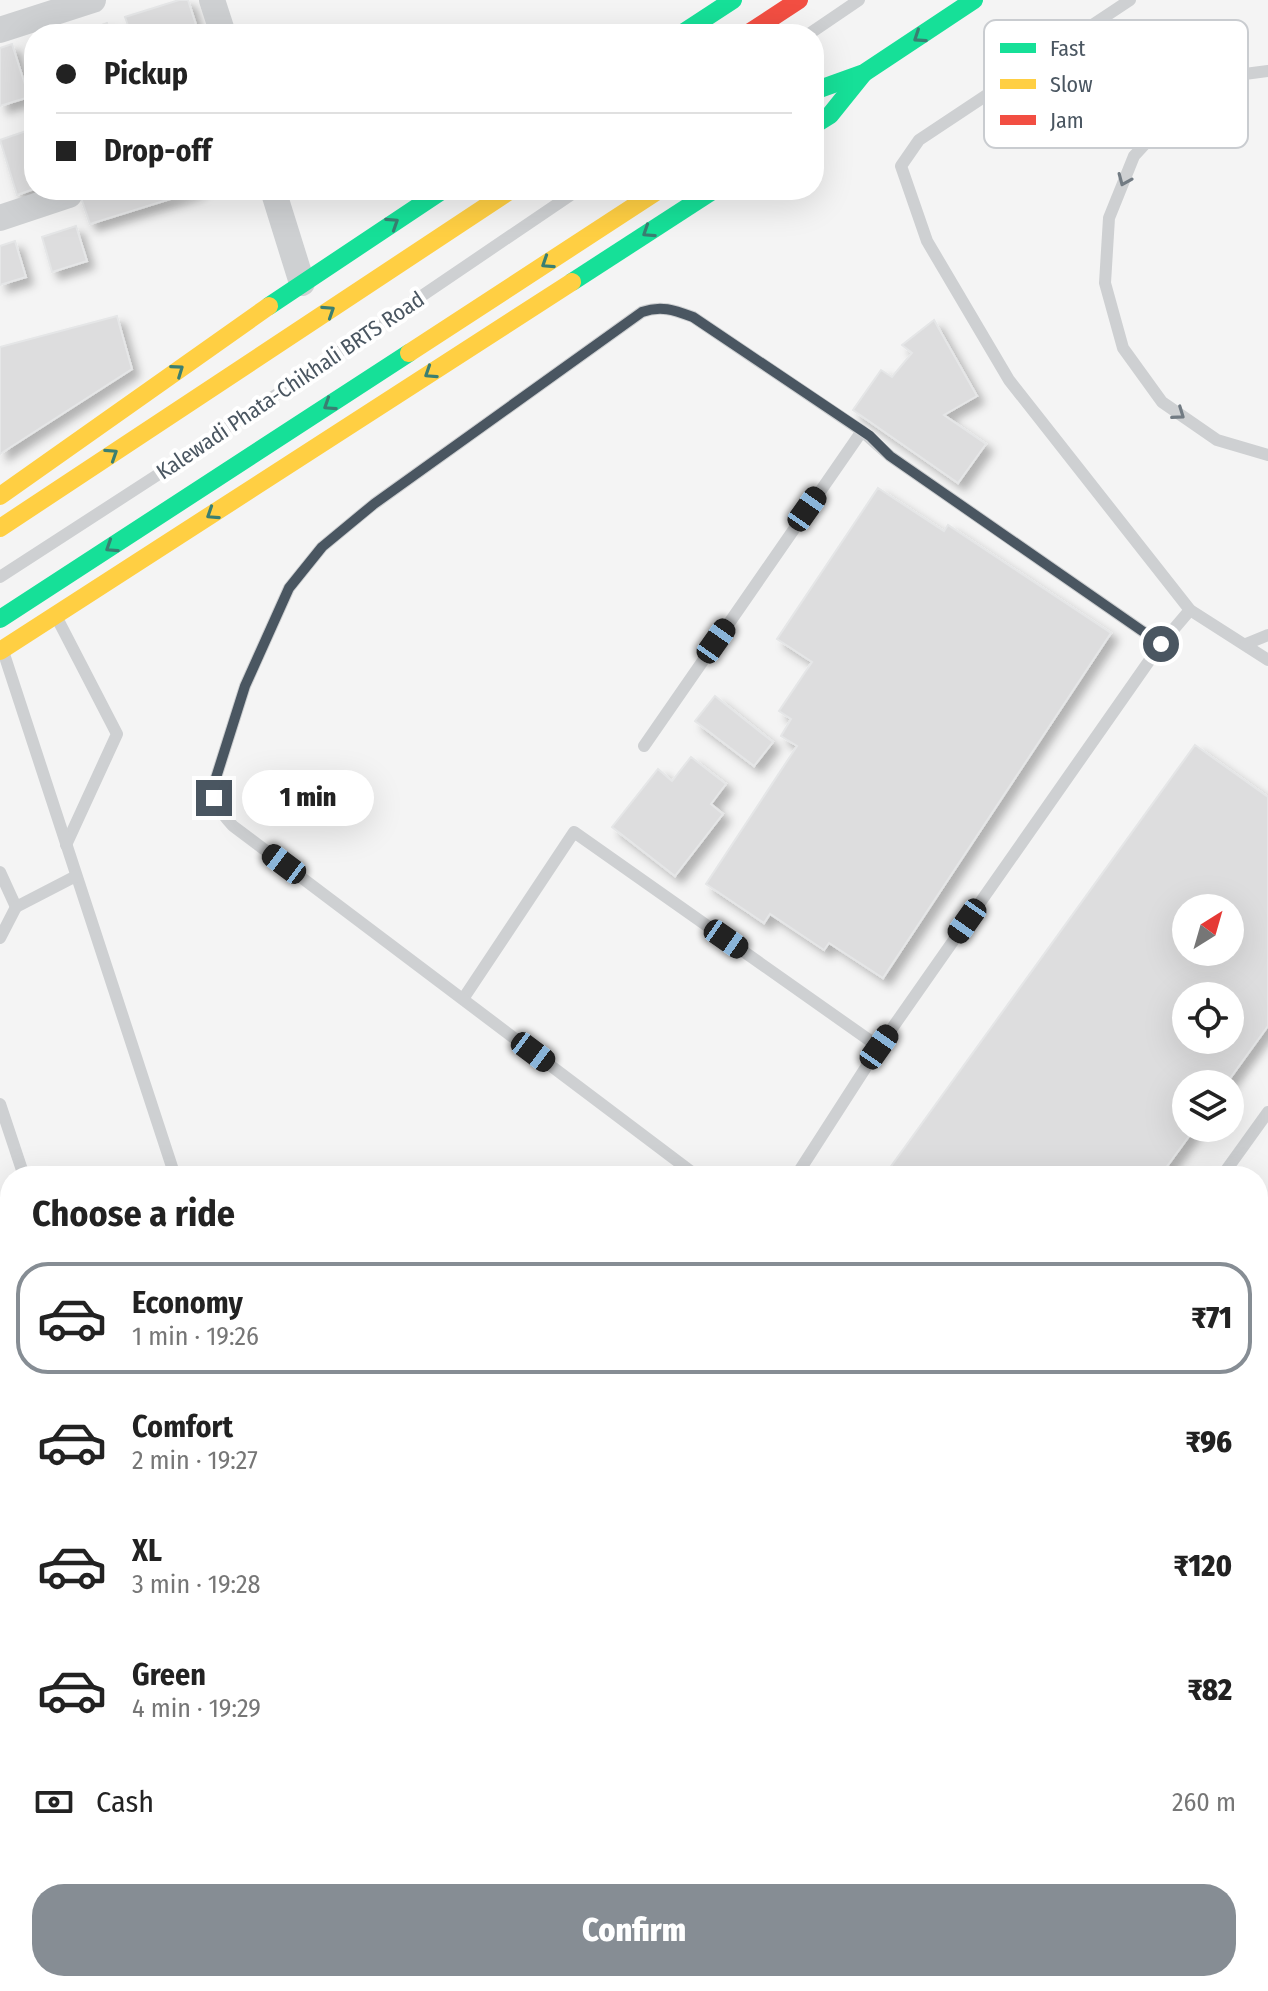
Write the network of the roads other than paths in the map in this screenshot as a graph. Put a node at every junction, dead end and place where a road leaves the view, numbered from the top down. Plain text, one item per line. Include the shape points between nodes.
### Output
1 (93, 0) edge
2 (212, 0) edge
3 (733, 0) edge
4 (799, 0) edge
5 (859, 0) edge
6 (974, 0) edge
7 (1130, 0) edge
8 (1100, 20) edge
9 (220, 24) edge
10 (696, 24) edge
11 (762, 24) edge
12 (824, 24) edge
13 (0, 30) edge
14 (1268, 71) edge
15 (864, 73) junction
16 (1248, 74) edge
17 (824, 87) edge
18 (984, 97) edge
19 (824, 119) edge
20 (1141, 148) edge
21 (54, 200) edge
22 (276, 200) edge
23 (428, 200) edge
24 (496, 200) edge
25 (563, 200) edge
26 (644, 200) edge
27 (698, 200) edge
28 (0, 218) edge
29 (302, 283) junction
30 (862, 431) junction
31 (1268, 455) edge
32 (0, 496) edge
33 (0, 528) edge
34 (0, 577) edge
35 (1190, 610) junction
36 (55, 615) junction
37 (0, 619) edge
38 (1268, 635) edge
39 (1161, 644) junction
40 (1246, 644) junction
41 (1, 650) edge
42 (1268, 660) edge
43 (644, 746) dead end
44 (66, 845) junction
45 (0, 872) edge
46 (76, 876) junction
47 (16, 907) junction
48 (0, 938) edge
49 (463, 999) junction
50 (879, 1047) junction
51 (0, 1104) edge
52 (1268, 1112) edge
53 (21, 1166) edge
54 (172, 1166) edge
55 (684, 1166) edge
56 (802, 1166) edge
57 (1229, 1166) edge

1 - 13 street
2 - 9 street
3 - 10 main road
4 - 11 main road
5 - 12 lane
6 -> 15 main road
7 - 8 lane
14 -> 16 lane
15 - 17 main road
15 - 19 main road
18 - 35 lane via 919,140 901,166 927,241 1009,380
20 -> 31 lane via 1109,218 1105,283 1123,348 1162,402 1217,440
21 - 28 street
22 - 29 street
29 -> 23 main road
33 -> 24 main road
25 - 34 lane, Kalewadi Phata-Chikhali BRTS Road
26 -> 37 main road
27 -> 36 main road
32 -> 29 main road
30 - 39 lane via 890,456
30 - 43 lane
30 - 49 lane via 693,317 656,307 374,504 322,547 289,588 245,686 214,798 233,826
35 - 39 lane
35 - 40 lane
36 - 41 main road
36 - 44 lane via 117,734
38 - 40 lane
39 - 50 lane
40 - 42 lane
41 - 44 lane
44 - 46 lane
45 - 47 lane
46 - 47 lane
46 - 54 lane
47 - 48 lane
49 - 50 lane via 574,832
49 - 55 lane
50 - 56 lane
51 - 53 lane
52 - 57 lane

